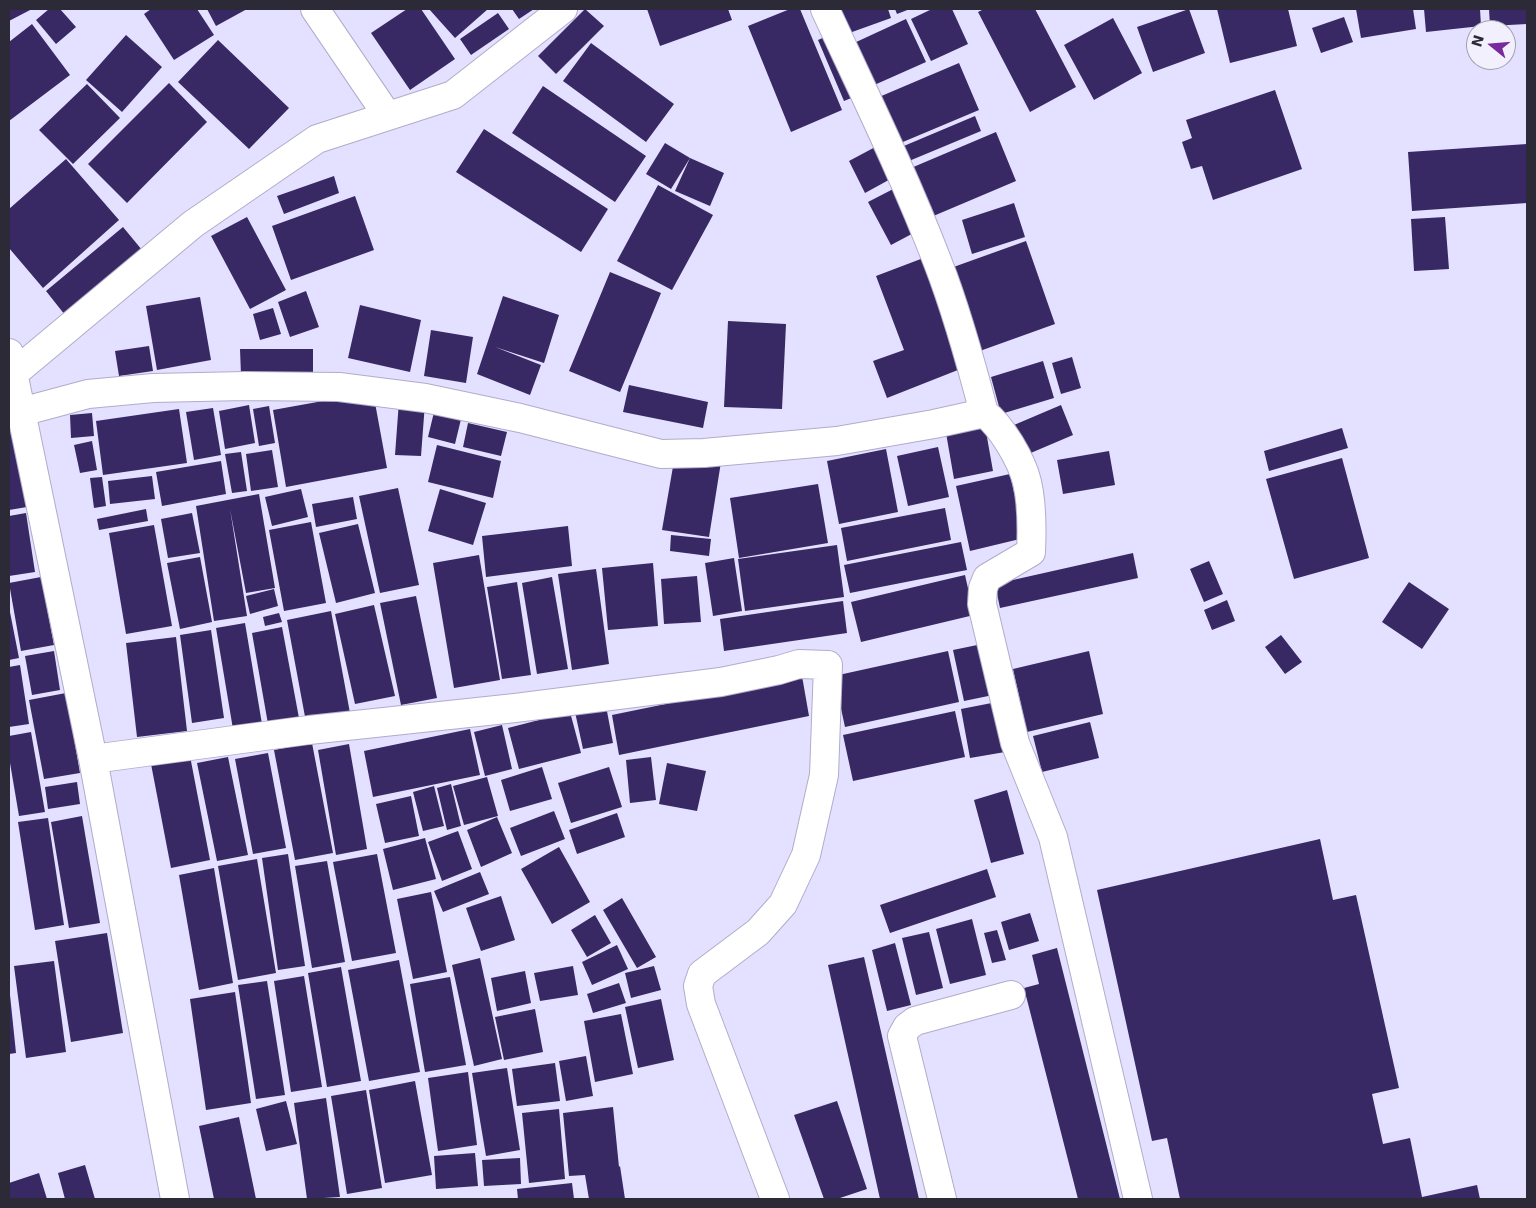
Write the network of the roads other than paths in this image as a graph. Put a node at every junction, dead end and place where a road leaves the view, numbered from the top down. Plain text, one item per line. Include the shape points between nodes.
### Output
1 (315, 9) edge
2 (563, 9) edge
3 (825, 9) edge
4 (387, 115) junction
5 (13, 384) edge
6 (984, 413) junction
7 (92, 760) junction
8 (1012, 995) dead end
9 (175, 1199) edge
10 (775, 1199) edge
11 (942, 1199) edge
12 (1138, 1199) edge

1 - 4 street
2 - 4 street via 453,95
3 - 6 street via 939,265
4 - 5 street via 317,139 185,230
5 - 6 street via 88,394 153,388 339,387 424,398 520,418 661,454 838,441
5 - 7 street
6 - 12 street via 992,418 1011,444 1027,481 1032,552 987,578 982,604 1015,743 1053,836
7 - 9 street
7 - 10 street via 309,730 721,682 799,664 828,665 824,775 806,855 783,904 758,932 702,974 698,986 701,1004
8 - 11 street via 915,1021 902,1036

